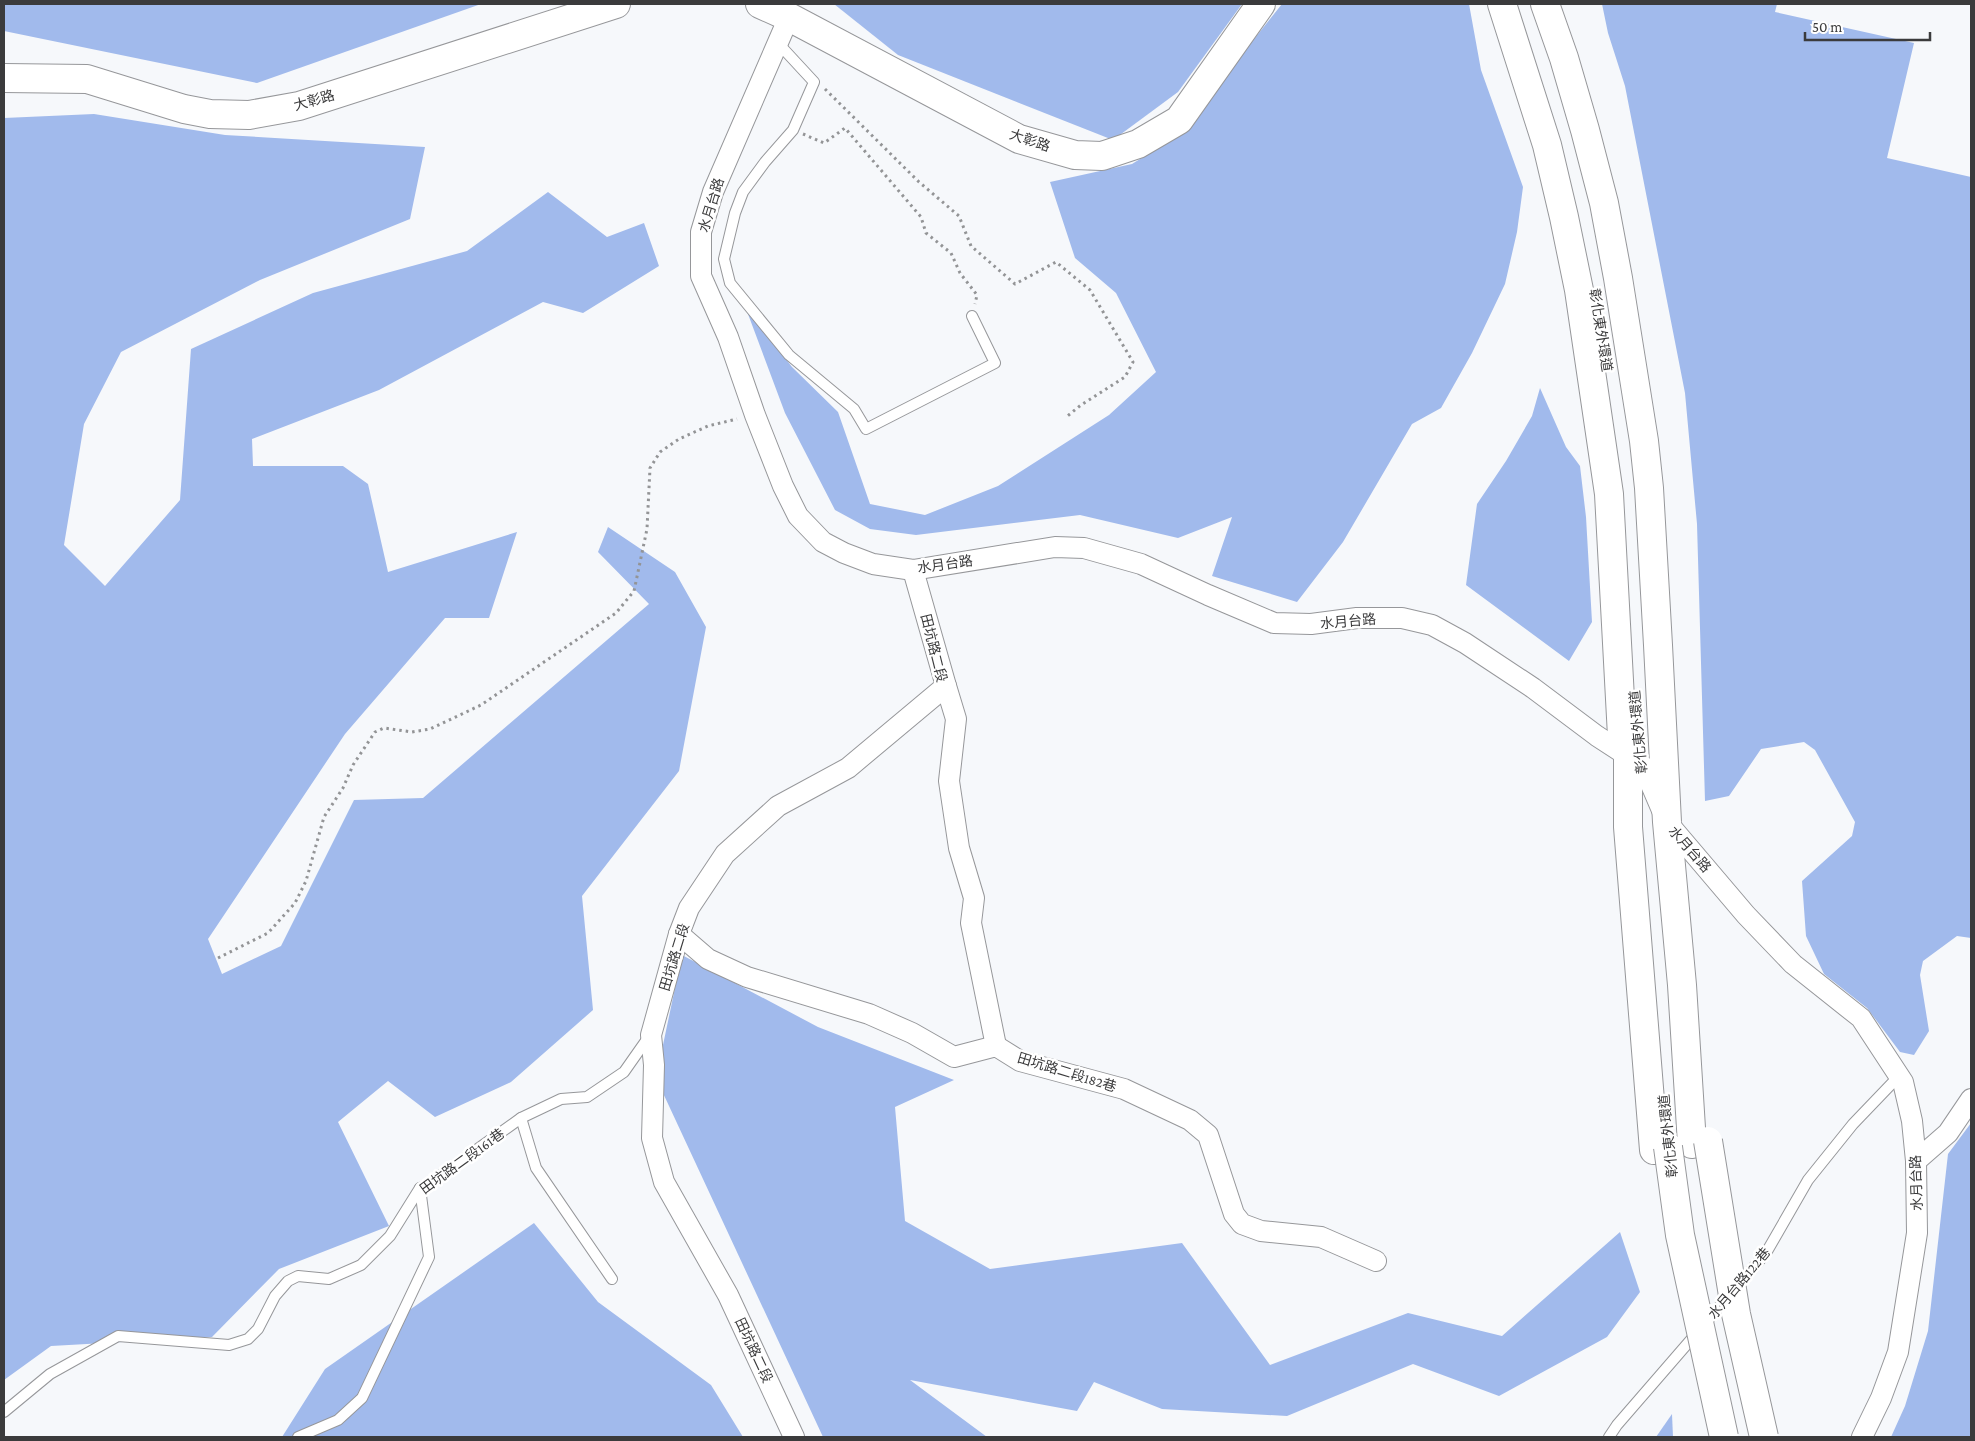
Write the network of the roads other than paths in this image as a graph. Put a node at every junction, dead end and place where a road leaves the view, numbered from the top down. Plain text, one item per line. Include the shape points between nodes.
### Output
1 (616, 4) edge
2 (760, 4) edge
3 (1261, 4) edge
4 (1502, 4) edge
5 (1518, 4) edge
6 (1545, 4) edge
7 (1561, 4) edge
8 (789, 18) junction
9 (777, 42) junction
10 (4, 78) edge
11 (1606, 281) junction
12 (972, 316) road end
13 (1631, 444) junction
14 (913, 570) junction
15 (1646, 647) junction
16 (946, 686) junction
17 (1635, 761) junction
18 (1667, 822) junction
19 (1686, 845) junction
20 (680, 934) junction
21 (650, 1035) junction
22 (996, 1046) junction
23 (1900, 1076) junction
24 (1971, 1099) edge
25 (521, 1118) junction
26 (1681, 1145) junction
27 (1916, 1161) junction
28 (420, 1188) junction
29 (1376, 1261) dead end
30 (612, 1279) dead end
31 (4, 1412) edge
32 (298, 1437) edge
33 (794, 1437) edge
34 (1608, 1437) edge
35 (1708, 1437) edge
36 (1724, 1437) edge
37 (1749, 1437) edge
38 (1764, 1437) edge
39 (1862, 1437) edge

1 - 10 main road, 大彰路 via 299,106 248,115 210,114 184,109 87,79
2 - 8 main road, 大彰路
3 - 8 main road, 大彰路 via 1179,120 1138,144 1102,156 1075,155 1019,139
4 - 11 main road via 1547,145 1564,217
5 - 11 main road, 彰化東外環道 via 1541,67 1579,212
6 - 11 main road, 彰化東外環道 via 1564,58 1604,203
7 - 11 main road via 1579,52 1618,198
8 - 9 street, 水月台路
9 - 12 lane via 814,82 793,130 743,192 724,260 730,283 789,355 854,409 866,429 995,363
9 - 14 street, 水月台路 via 713,192 701,232 701,276 798,516 823,542 844,553 873,564
11 - 13 main road, 彰化東外環道
11 - 13 main road
13 - 15 main road, 彰化東外環道 via 1649,488
13 - 15 main road via 1609,494
14 - 16 street, 田坑路二段
14 - 17 street, 水月台路 via 1054,547 1084,548 1141,564 1274,623 1402,618 1432,625 1533,688
15 - 17 main road, 彰化東外環道
15 - 18 main road, 彰化東外環道
15 - 19 main road via 1681,794
16 - 20 street, 田坑路二段 via 848,768 778,806 725,854 689,908
16 - 22 street via 956,720 949,781 959,848 974,898 971,923
17 - 18 street, 水月台路
17 - 26 main road, 彰化東外環道 via 1641,841
18 - 19 street, 水月台路
18 - 26 main road, 彰化東外環道 via 1682,985
19 - 23 street, 水月台路 via 1793,964 1861,1018
19 - 26 main road
20 - 21 street, 田坑路二段
20 - 22 street via 708,959 747,977 869,1014 954,1057
21 - 25 lane, 田坑路二段161巷 via 624,1072 587,1097 561,1099
21 - 33 street, 田坑路二段 via 654,1065 652,1138 664,1182 728,1295
22 - 29 street, 田坑路二段182巷 via 1020,1061 1124,1089 1190,1120 1208,1135 1234,1214 1242,1224 1260,1231 1321,1237
23 - 27 street, 水月台路 via 1912,1121
23 - 34 lane, 水月台路122巷 via 1853,1124 1808,1180 1766,1254
24 - 27 street via 1948,1133
25 - 28 lane, 田坑路二段161巷
25 - 30 lane via 536,1168
26 - 35 main road via 1666,1238
26 - 36 main road, 彰化東外環道, bridge via 1680,1235
26 - 37 main road, 彰化東外環道 via 1705,1231
26 - 38 main road, bridge via 1736,1314
27 - 39 street, 水月台路 via 1917,1233 1898,1352
28 - 31 lane, 田坑路二段161巷 via 390,1236 361,1265 329,1279 298,1276 288,1281 248,1339 229,1344 118,1336 50,1374
28 - 32 lane via 429,1257 362,1398 338,1420

